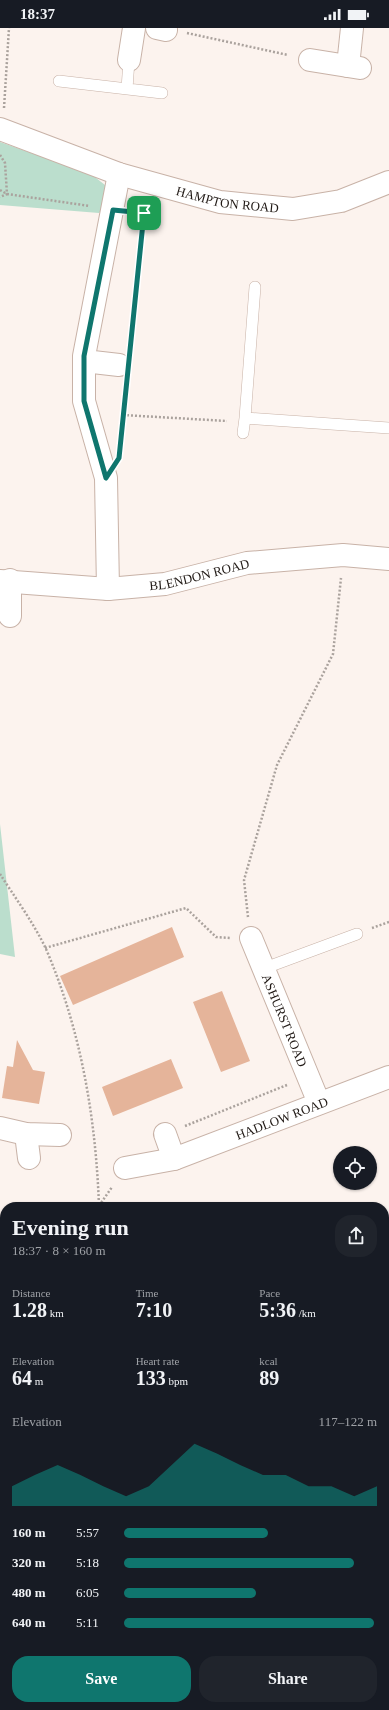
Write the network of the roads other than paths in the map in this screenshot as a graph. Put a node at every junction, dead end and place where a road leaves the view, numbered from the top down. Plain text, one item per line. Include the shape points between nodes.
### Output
1 (134, 28) edge
2 (352, 28) edge
3 (129, 60) joint
4 (310, 60) road end
5 (59, 81) dead end
6 (126, 89) junction
7 (162, 93) dead end
8 (0, 129) edge
9 (119, 174) junction
10 (389, 182) edge
11 (254, 287) dead end
12 (84, 361) junction
13 (125, 367) road end
14 (389, 428) edge
15 (389, 559) edge
16 (5, 580) edge
17 (108, 589) junction
18 (10, 616) dead end
19 (357, 934) dead end
20 (251, 938) road end
21 (265, 968) junction
22 (389, 1077) edge
23 (319, 1103) junction
24 (0, 1128) edge
25 (26, 1134) junction
26 (165, 1134) road end
27 (60, 1135) dead end
28 (29, 1158) dead end
29 (174, 1159) junction
30 (125, 1168) dead end

1 - 3 street
2 - 4 street via 354,67
3 - 6 lane
5 - 6 lane
6 - 7 lane
8 - 9 street, HAMPTON ROAD
9 - 10 street, HAMPTON ROAD via 220,202 293,209 341,201
9 - 12 street
11 - 14 lane via 244,424
12 - 13 street
12 - 17 street via 84,401 106,478
15 - 17 street, BLENDON ROAD via 343,555 247,563 165,584
16 - 17 street, BLENDON ROAD
16 - 18 street, BLENDON ROAD
19 - 21 lane
20 - 21 street, ASHURST ROAD
21 - 23 street, ASHURST ROAD
22 - 23 street, HADLOW ROAD
23 - 29 street, HADLOW ROAD
24 - 25 street
25 - 27 street
25 - 28 street
26 - 29 street
29 - 30 street, HADLOW ROAD

